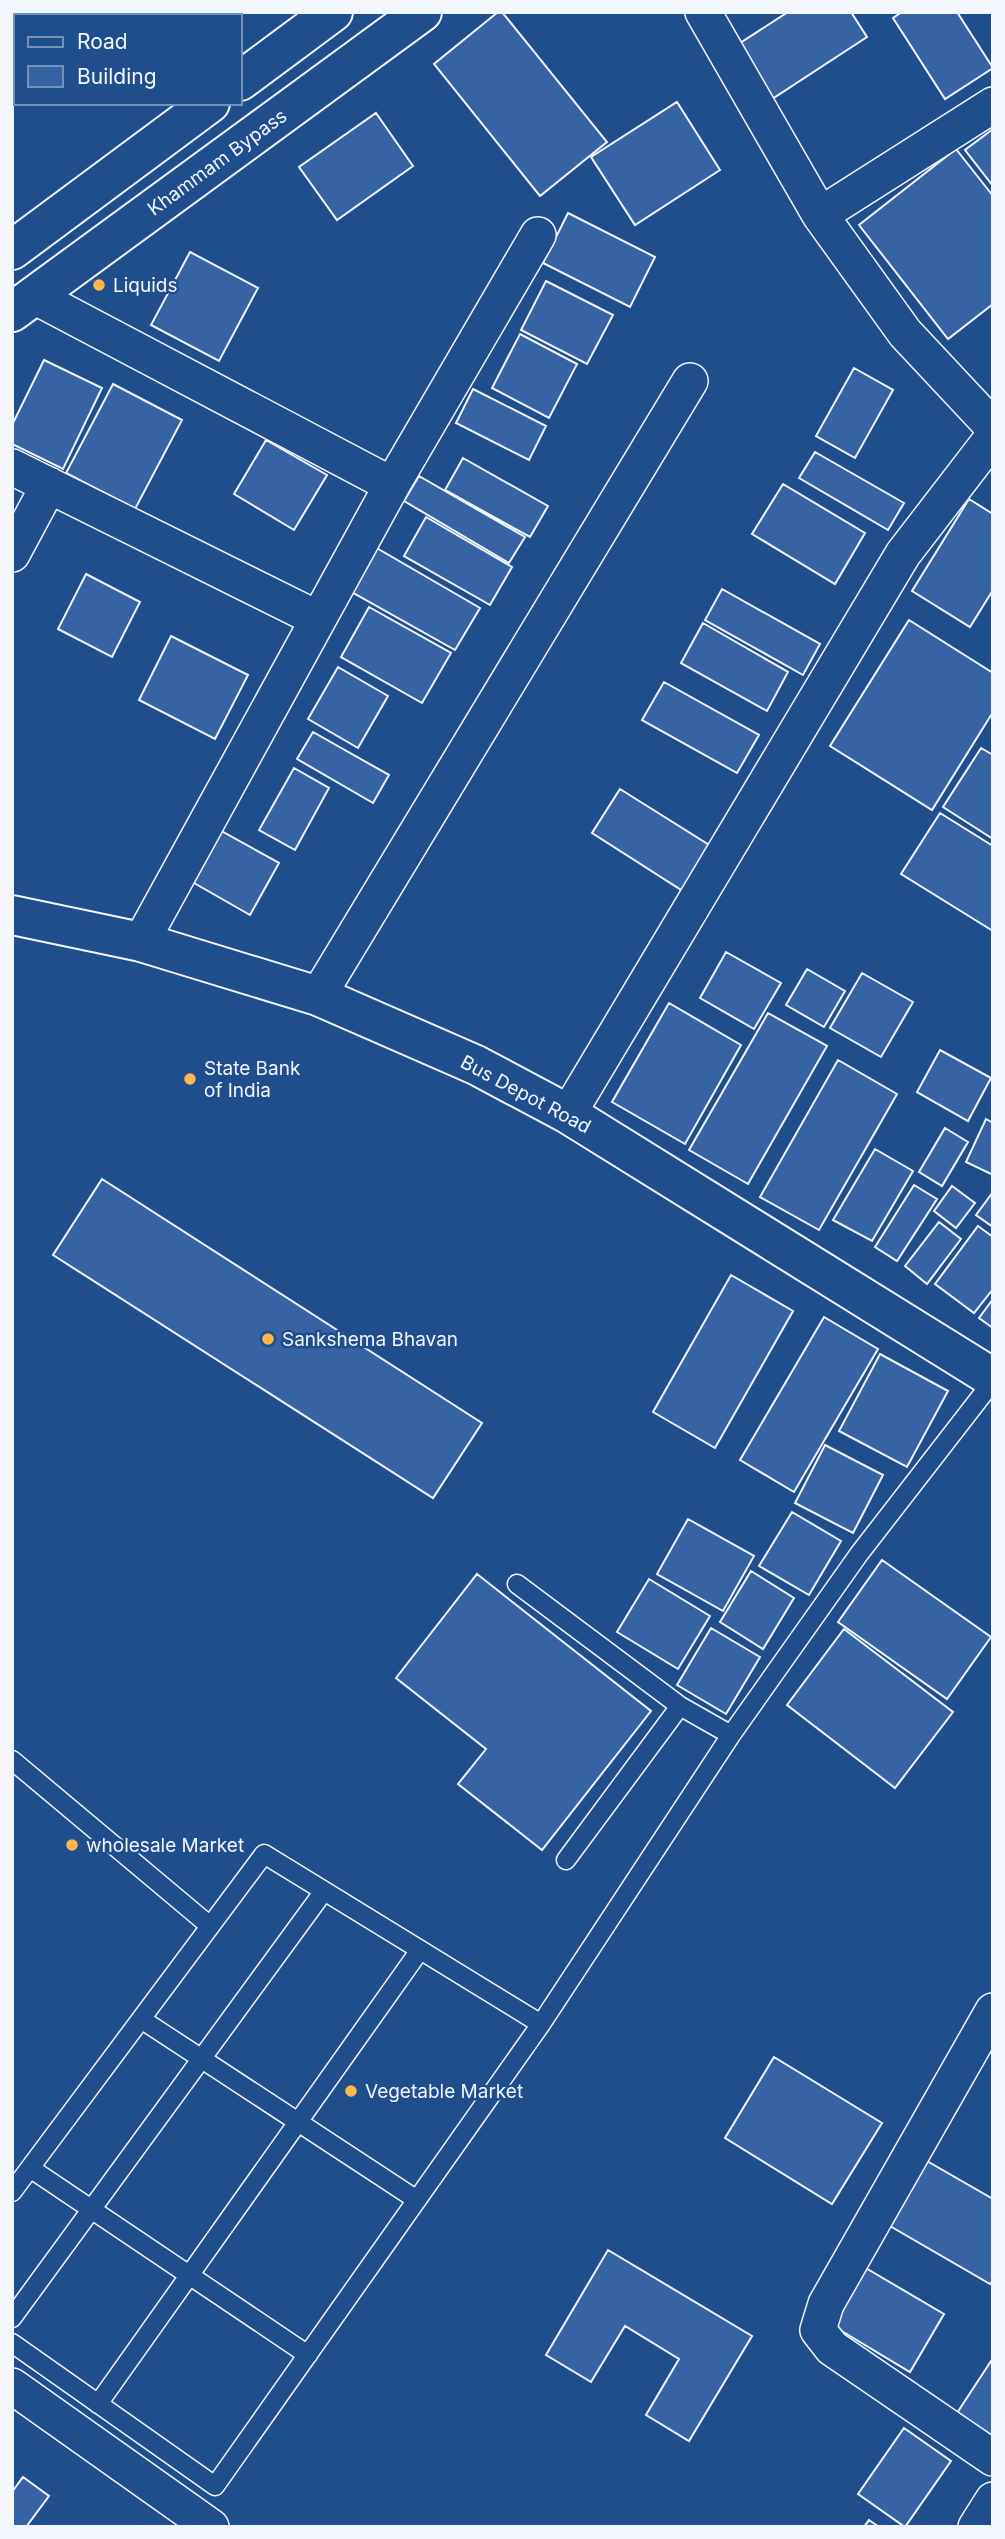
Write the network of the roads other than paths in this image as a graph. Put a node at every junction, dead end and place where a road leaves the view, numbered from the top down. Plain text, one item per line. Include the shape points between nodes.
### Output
1 (333, 12) edge
2 (422, 12) edge
3 (703, 12) edge
4 (242, 80) edge
5 (207, 105) edge
6 (993, 105) edge
7 (820, 215) junction
8 (538, 235) dead end
9 (12, 250) edge
10 (23, 304) edge
11 (691, 381) dead end
12 (993, 427) edge
13 (993, 437) edge
14 (12, 467) edge
15 (49, 485) junction
16 (392, 485) junction
17 (12, 554) edge
18 (318, 619) junction
19 (12, 915) edge
20 (141, 942) junction
21 (317, 996) junction
22 (568, 1114) junction
23 (993, 1379) edge
24 (516, 1584) dead end
25 (680, 1706) junction
26 (732, 1735) junction
27 (12, 1760) edge
28 (566, 1860) dead end
29 (324, 1891) junction
30 (210, 1926) junction
31 (420, 1950) junction
32 (993, 2011) edge
33 (141, 2019) junction
34 (541, 2024) junction
35 (201, 2059) junction
36 (298, 2122) junction
37 (30, 2168) junction
38 (12, 2192) edge
39 (417, 2200) junction
40 (91, 2209) junction
41 (190, 2275) junction
42 (12, 2318) edge
43 (12, 2343) edge
44 (308, 2355) junction
45 (12, 2386) edge
46 (98, 2404) junction
47 (993, 2458) edge
48 (993, 2500) edge
49 (211, 2527) edge
50 (976, 2527) edge

1 - 4 main road
2 - 10 main road, Khammam Bypass
3 - 7 street
5 - 9 main road
6 - 7 street
7 - 12 street via 905,333
8 - 16 street
10 - 16 street
11 - 21 street
13 - 22 street via 903,554
14 - 15 street
15 - 17 street
15 - 18 street
16 - 18 street
18 - 20 street
19 - 20 main road, Bus Depot Road
20 - 21 main road, Bus Depot Road
21 - 22 main road, Bus Depot Road via 476,1065
22 - 23 main road, Bus Depot Road
23 - 26 lane via 859,1554
24 - 25 lane
25 - 26 lane
25 - 28 lane
26 - 34 lane
27 - 30 lane
29 - 30 lane via 264,1854
29 - 31 lane
29 - 35 lane
30 - 33 lane
31 - 34 lane
31 - 36 lane
32 - 47 street via 826,2304 818,2330 832,2348
33 - 35 lane
33 - 37 lane
34 - 39 lane
35 - 36 lane
35 - 40 lane
36 - 39 lane
36 - 41 lane
37 - 38 lane
37 - 40 lane
39 - 44 lane
40 - 41 lane
40 - 42 lane
41 - 44 lane
41 - 46 lane
43 - 46 lane
44 - 46 lane via 215,2486
45 - 49 street
48 - 50 street

